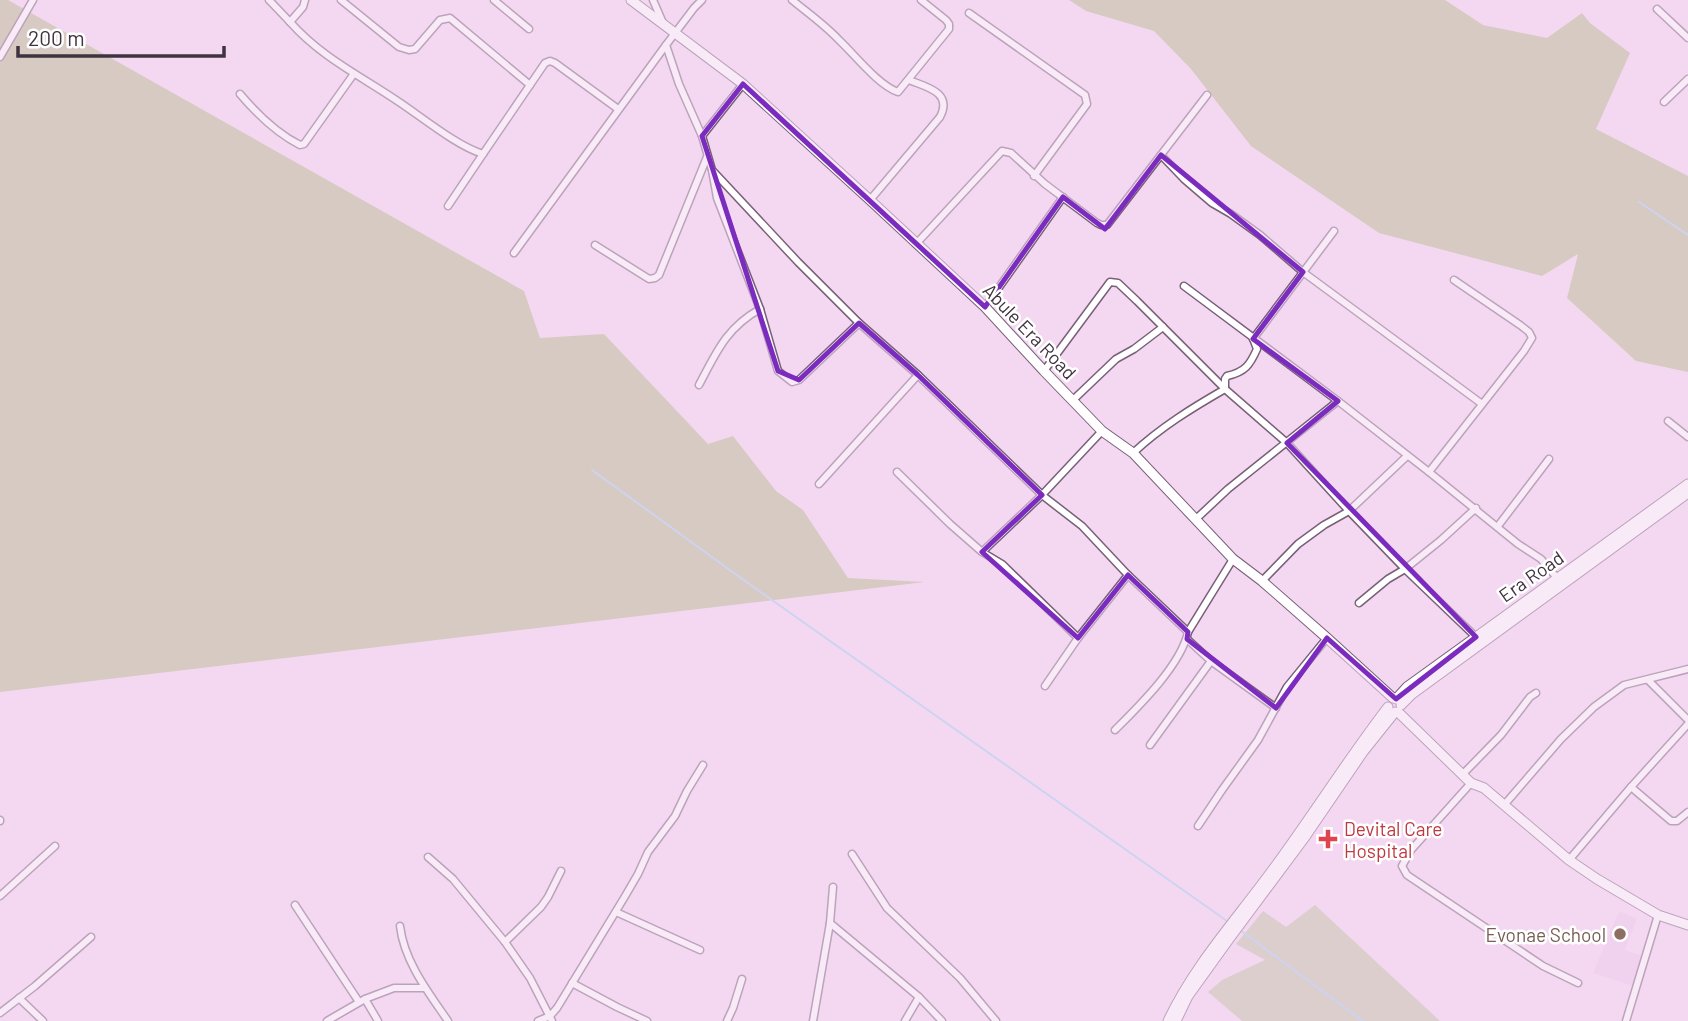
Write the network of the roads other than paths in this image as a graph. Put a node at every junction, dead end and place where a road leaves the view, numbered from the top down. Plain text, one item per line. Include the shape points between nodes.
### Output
1 (33, 0) edge
2 (269, 0) edge
3 (305, 0) edge
4 (341, 0) edge
5 (631, 0) edge
6 (653, 0) edge
7 (702, 0) edge
8 (792, 0) edge
9 (921, 0) edge
10 (499, 2) edge
11 (1657, 9) dead end
12 (969, 13) dead end
13 (290, 23) junction
14 (664, 24) junction
15 (529, 29) dead end
16 (675, 33) junction
17 (1688, 38) edge
18 (666, 45) junction
19 (0, 57) edge
20 (353, 75) junction
21 (1688, 79) edge
22 (909, 80) junction
23 (743, 84) junction
24 (530, 85) junction
25 (240, 94) dead end
26 (1207, 95) dead end
27 (1664, 102) dead end
28 (618, 109) junction
29 (702, 136) junction
30 (483, 153) junction
31 (708, 155) junction
32 (1161, 155) junction
33 (712, 170) junction
34 (1034, 176) junction
35 (1063, 197) junction
36 (870, 200) junction
37 (448, 206) dead end
38 (1334, 231) dead end
39 (916, 244) junction
40 (595, 245) dead end
41 (514, 253) dead end
42 (1303, 272) junction
43 (1454, 280) dead end
44 (1184, 286) dead end
45 (985, 307) junction
46 (760, 309) junction
47 (859, 323) junction
48 (1163, 327) junction
49 (1253, 339) junction
50 (1044, 371) junction
51 (918, 375) junction
52 (699, 386) dead end
53 (1225, 389) junction
54 (1073, 400) junction
55 (1338, 401) junction
56 (1482, 404) junction
57 (1668, 421) dead end
58 (1102, 430) junction
59 (1688, 437) edge
60 (1287, 443) junction
61 (1133, 453) junction
62 (1407, 456) junction
63 (1549, 459) dead end
64 (1429, 471) junction
65 (897, 472) dead end
66 (819, 484) dead end
67 (1688, 484) edge
68 (1688, 493) edge
69 (1042, 495) junction
70 (1476, 508) junction
71 (1349, 511) junction
72 (1196, 519) junction
73 (1498, 526) junction
74 (982, 552) junction
75 (1233, 559) junction
76 (1405, 569) junction
77 (1128, 575) junction
78 (1558, 579) junction
79 (1262, 581) junction
80 (1359, 603) dead end
81 (1187, 636) junction
82 (1476, 636) junction
83 (1078, 638) junction
84 (1327, 638) junction
85 (1212, 661) junction
86 (1688, 669) edge
87 (1648, 680) junction
88 (1045, 686) dead end
89 (1536, 693) dead end
90 (1395, 705) junction
91 (1276, 708) junction
92 (1688, 722) edge
93 (1115, 730) dead end
94 (1150, 745) dead end
95 (703, 765) dead end
96 (1462, 775) junction
97 (1471, 783) junction
98 (1631, 787) junction
99 (1505, 804) junction
100 (1688, 813) edge
101 (1198, 826) dead end
102 (55, 846) dead end
103 (852, 853) dead end
104 (428, 857) dead end
105 (1569, 860) junction
106 (561, 871) dead end
107 (833, 887) dead end
108 (0, 896) edge
109 (295, 905) dead end
110 (616, 912) junction
111 (1658, 915) junction
112 (830, 923) junction
113 (1688, 925) edge
114 (400, 926) dead end
115 (91, 937) dead end
116 (1225, 937) junction
117 (505, 942) junction
118 (700, 950) dead end
119 (742, 979) dead end
120 (572, 983) junction
121 (1578, 983) dead end
122 (424, 988) junction
123 (919, 997) junction
124 (19, 998) junction
125 (362, 1001) junction
126 (0, 1013) edge
127 (551, 1018) edge
128 (43, 1021) edge
129 (327, 1021) edge
130 (378, 1021) edge
131 (448, 1021) edge
132 (538, 1021) edge
133 (647, 1021) edge
134 (727, 1021) edge
135 (813, 1021) edge
136 (905, 1021) edge
137 (942, 1021) edge
138 (996, 1021) edge
139 (1168, 1021) edge
140 (1176, 1021) edge
141 (1626, 1021) edge

1 - 19 street
2 - 13 street
3 - 13 street
4 - 24 street via 399,47 409,50 440,20 450,18
5 - 14 street, Abule Era Road
6 - 14 street
7 - 16 street
8 - 22 street via 894,91
9 - 22 street via 949,24
10 - 15 street
11 - 17 street
12 - 34 street via 1087,99
13 - 20 street
14 - 16 street, Abule Era Road
16 - 18 street
16 - 23 street, Abule Era Road
18 - 28 street
18 - 29 street
20 - 25 street via 300,145 258,114
20 - 30 street
21 - 27 street
22 - 36 street via 934,90 944,110
23 - 29 street
23 - 36 street, Abule Era Road
24 - 28 street via 550,61
24 - 30 street
26 - 32 street
28 - 41 street
29 - 31 street
30 - 37 street
31 - 33 street
31 - 40 street via 659,275 649,279
32 - 35 street via 1107,225 1097,223
32 - 42 street via 1212,203
33 - 46 street via 717,198
33 - 47 street
34 - 35 street
34 - 39 street via 1011,153 1002,151
35 - 45 street
36 - 39 street, Abule Era Road
38 - 42 street
39 - 45 street, Abule Era Road
42 - 49 street
42 - 56 street
43 - 56 street via 1532,338
44 - 49 street
45 - 50 street, Abule Era Road
46 - 47 street via 778,372 792,382 808,373
46 - 52 street via 732,330
47 - 51 street
48 - 50 street via 1118,283 1110,282
48 - 53 street
48 - 54 street via 1116,359
49 - 53 street via 1257,349 1252,360 1227,376
49 - 55 street
50 - 54 street, Abule Era Road
51 - 66 street
51 - 69 street
53 - 60 street
53 - 61 street via 1186,411
54 - 58 street, Abule Era Road
55 - 60 street
55 - 62 street
56 - 64 street
57 - 59 street
58 - 61 street, Abule Era Road
58 - 69 street
60 - 71 street
60 - 72 street
61 - 72 street, Abule Era Road
62 - 64 street
62 - 71 street
63 - 73 street
64 - 70 street
65 - 74 street
67 - 78 street, Era Road
68 - 90 street
69 - 74 street
69 - 77 street via 1082,526
70 - 73 street
70 - 76 street
71 - 76 street
71 - 79 street via 1298,544
72 - 75 street, Abule Era Road
73 - 78 street via 1541,559
74 - 83 street via 1002,564
75 - 79 street, Abule Era Road
75 - 81 street
76 - 80 street
76 - 82 street
77 - 81 street
77 - 83 street
78 - 82 street, Era Road
79 - 84 street, Abule Era Road
81 - 85 street
81 - 93 street via 1174,663
82 - 90 street, Era Road via 1407,687
83 - 88 street
84 - 90 street, Abule Era Road
84 - 91 street
85 - 91 street
85 - 94 street
86 - 87 street
87 - 92 street
87 - 99 street via 1624,685 1594,708
89 - 96 street
90 - 96 street, Abule Era Road
90 - 116 street via 1359,746
91 - 101 street
92 - 98 street
95 - 110 street
96 - 97 street, Abule Era Road
97 - 99 street, Abule Era Road
97 - 121 street via 1402,866 1407,875 1543,966
98 - 100 street via 1671,821
98 - 105 street
99 - 105 street, Abule Era Road
102 - 108 street
103 - 138 street via 887,908 960,978
104 - 117 street
105 - 111 street, Abule Era Road
106 - 117 street via 541,907
107 - 112 street
109 - 125 street
110 - 118 street
110 - 120 street
111 - 113 street, Abule Era Road
111 - 141 street
112 - 123 street
112 - 135 street
114 - 122 street via 405,949
115 - 124 street
116 - 139 street via 1199,966
116 - 140 street
117 - 127 street
119 - 134 street
120 - 127 street
120 - 133 street
122 - 125 street via 394,988
122 - 131 street
123 - 136 street
123 - 137 street
124 - 126 street
124 - 128 street
125 - 129 street
125 - 130 street
127 - 132 street

